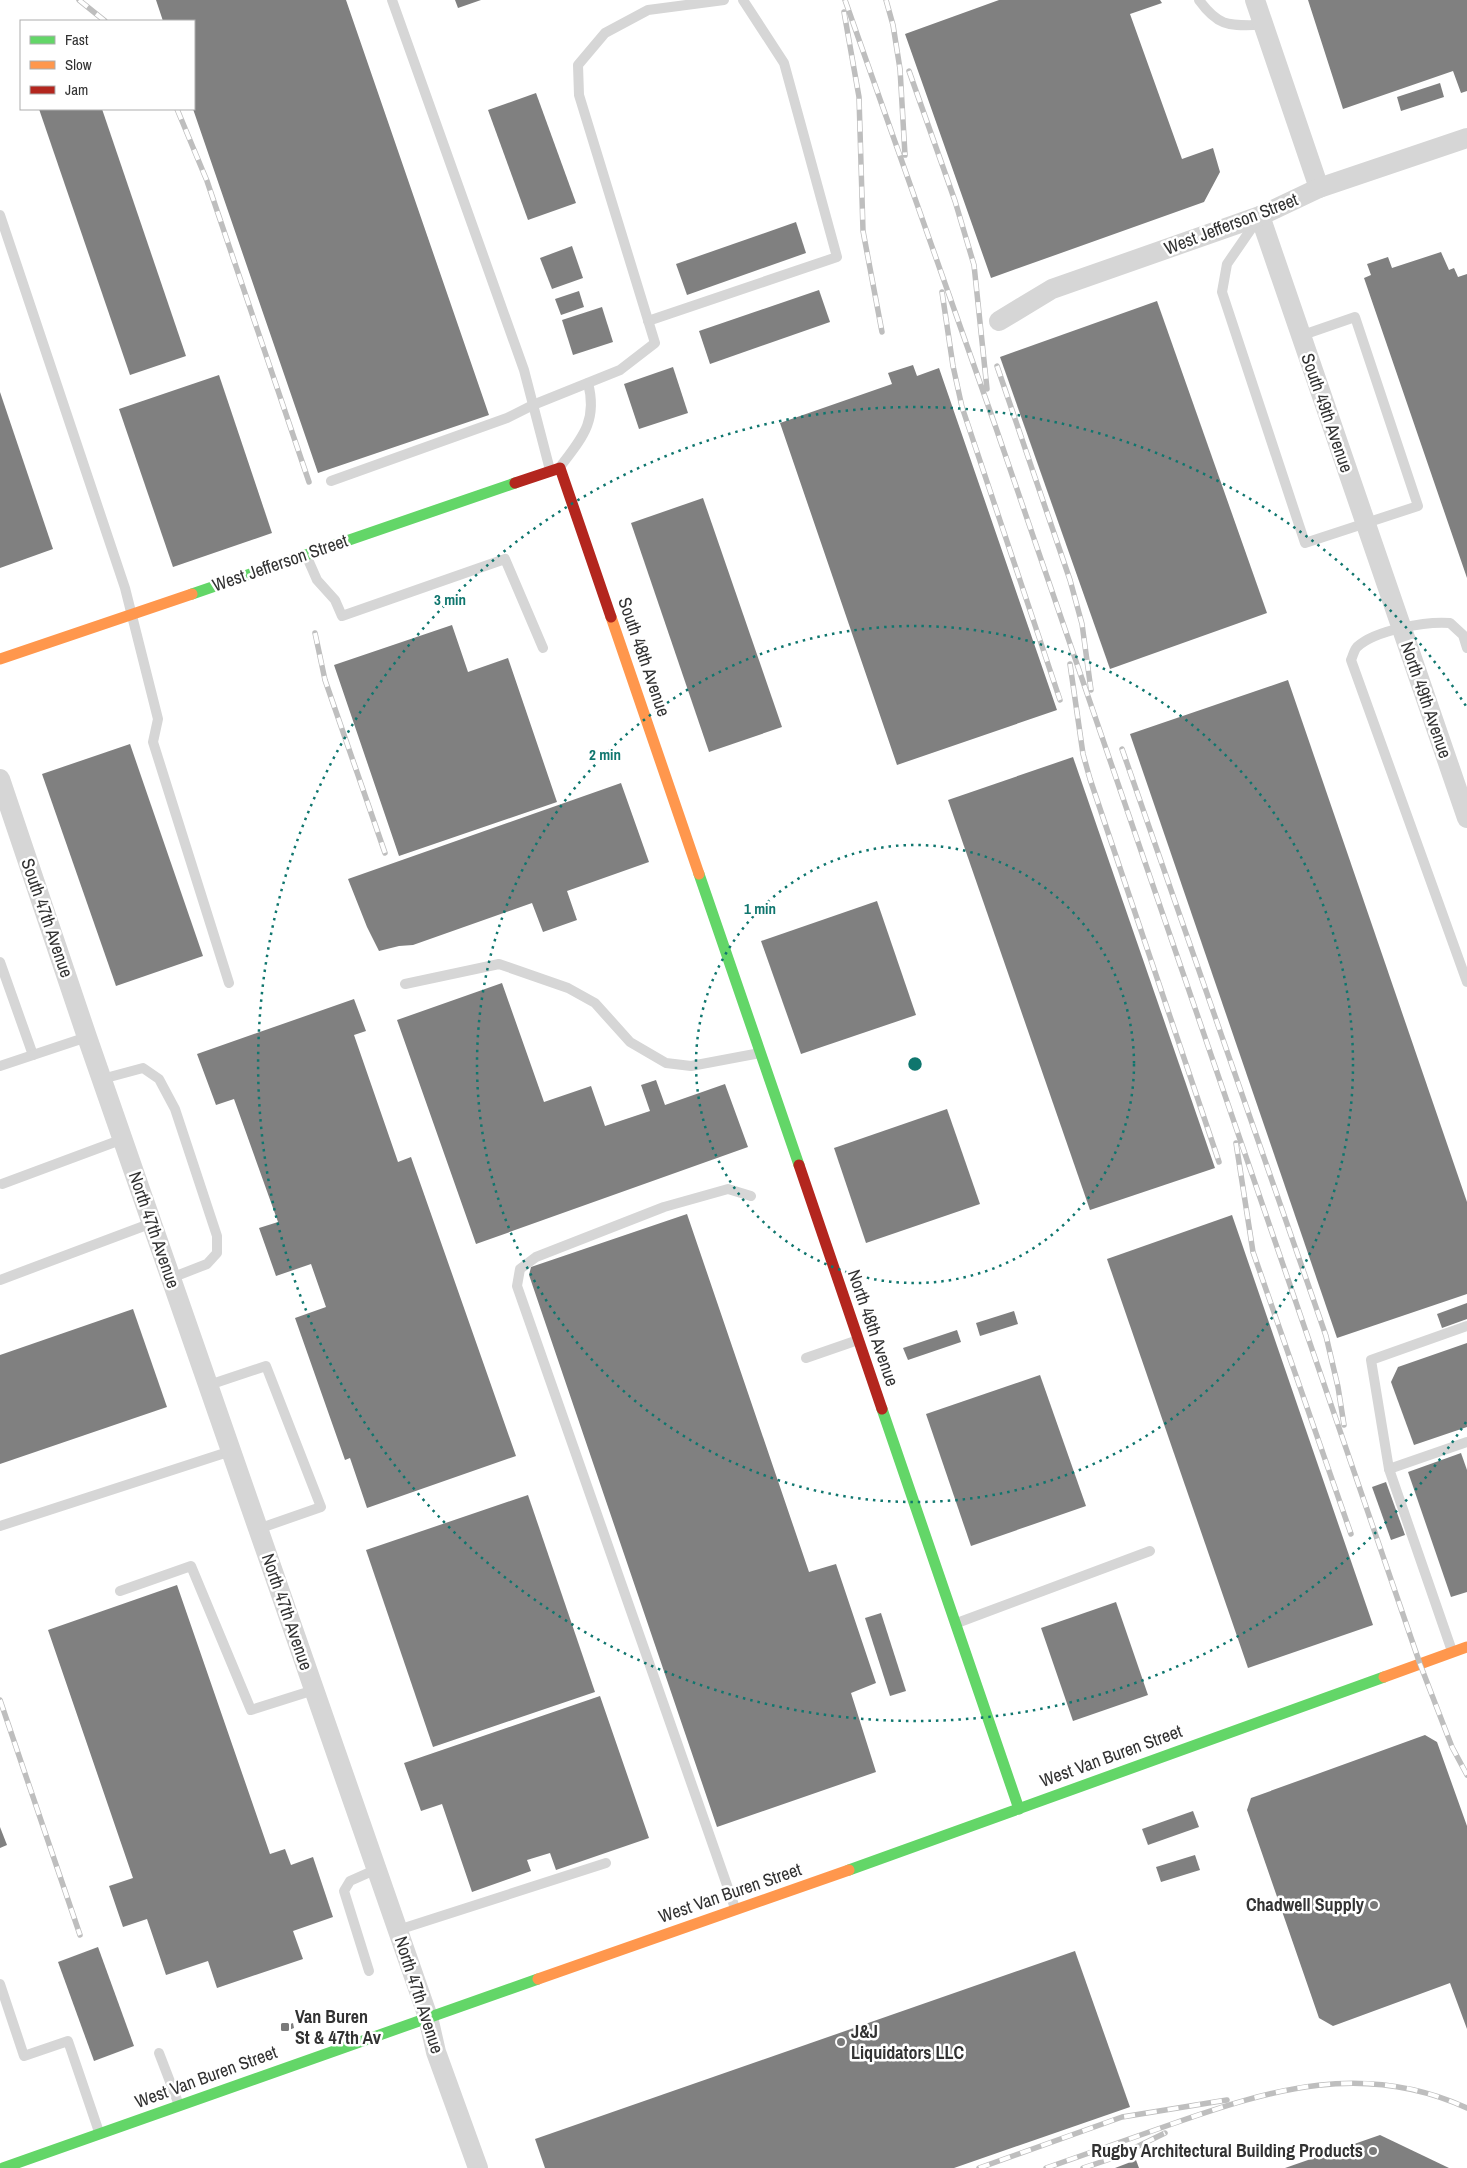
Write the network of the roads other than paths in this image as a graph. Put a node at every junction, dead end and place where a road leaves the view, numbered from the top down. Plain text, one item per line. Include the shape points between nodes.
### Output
1 (392, 0) edge
2 (724, 0) edge
3 (743, 0) edge
4 (1199, 0) edge
5 (1255, 0) edge
6 (1264, 25) junction
7 (1467, 138) edge
8 (1319, 188) junction
9 (0, 215) edge
10 (1260, 216) junction
11 (648, 321) junction
12 (999, 321) dead end
13 (1300, 336) junction
14 (588, 383) junction
15 (533, 406) junction
16 (555, 470) junction
17 (331, 481) dead end
18 (1364, 524) junction
19 (306, 554) junction
20 (1395, 610) joint
21 (132, 615) junction
22 (1401, 630) junction
23 (542, 648) dead end
24 (1467, 648) edge
25 (0, 659) edge
26 (0, 780) edge
27 (1467, 818) edge
28 (694, 857) joint
29 (0, 962) edge
30 (1466, 979) edge
31 (229, 983) dead end
32 (405, 984) dead end
33 (87, 1037) junction
34 (761, 1052) junction
35 (33, 1055) junction
36 (94, 1057) joint
37 (0, 1066) edge
38 (102, 1078) junction
39 (123, 1139) junction
40 (2, 1184) dead end
41 (751, 1196) dead end
42 (152, 1223) junction
43 (171, 1278) junction
44 (0, 1280) edge
45 (1467, 1326) edge
46 (858, 1340) junction
47 (806, 1358) dead end
48 (208, 1386) junction
49 (1467, 1442) edge
50 (231, 1451) junction
51 (1389, 1469) junction
52 (0, 1526) edge
53 (258, 1529) junction
54 (1150, 1551) dead end
55 (120, 1591) dead end
56 (956, 1624) junction
57 (1467, 1647) edge
58 (1452, 1652) junction
59 (314, 1690) junction
60 (1019, 1809) junction
61 (606, 1863) dead end
62 (377, 1869) junction
63 (736, 1910) junction
64 (398, 1930) junction
65 (369, 1971) dead end
66 (0, 1984) edge
67 (428, 2017) junction
68 (159, 2053) dead end
69 (179, 2105) junction
70 (99, 2134) junction
71 (3, 2168) edge
72 (478, 2168) edge

1 - 15 lane via 524,370
2 - 11 lane via 648,10 605,33 578,65 579,95
3 - 11 lane via 784,63 837,257
4 - 6 lane via 1225,25
5 - 6 street
6 - 8 street
7 - 8 street, West Jefferson Street
8 - 10 street, West Jefferson Street
9 - 21 lane
10 - 12 street, West Jefferson Street via 1052,289
10 - 13 street, South 49th Avenue
10 - 18 lane via 1227,264 1222,292 1305,543
11 - 14 lane via 655,343 620,370
13 - 18 street, South 49th Avenue
13 - 18 lane via 1355,317 1418,506
14 - 15 lane
14 - 16 lane via 593,402 585,434
15 - 16 lane
15 - 17 lane
16 - 19 street, West Jefferson Street
16 - 28 street, South 48th Avenue
18 - 20 street, South 49th Avenue
19 - 21 street, West Jefferson Street
19 - 23 lane via 317,580 335,600 342,616 505,559
20 - 22 street, North 49th Avenue
21 - 25 street, West Jefferson Street
21 - 31 lane via 158,719 153,742
22 - 24 lane via 1433,622 1450,622 1462,635
22 - 27 street, North 49th Avenue
22 - 30 lane via 1367,639 1355,648 1351,660
26 - 33 street, South 47th Avenue
28 - 34 street, North 48th Avenue
29 - 35 lane
32 - 34 lane via 499,964 568,988 595,1003 630,1042 666,1063 691,1066
33 - 35 lane
33 - 36 street, South 47th Avenue
34 - 46 street, North 48th Avenue
35 - 37 lane
36 - 38 street, North 47th Avenue
38 - 39 street, North 47th Avenue
38 - 43 lane via 143,1068 159,1079 175,1109 217,1236 217,1253 207,1264
39 - 40 lane
39 - 42 street, North 47th Avenue
41 - 63 lane via 728,1189 664,1208 536,1257 520,1269 517,1286
42 - 43 street, North 47th Avenue
42 - 44 lane
43 - 48 street, North 47th Avenue
45 - 51 lane via 1371,1360
46 - 47 lane
46 - 56 street, North 48th Avenue
48 - 50 street, North 47th Avenue
48 - 53 lane via 266,1366 321,1507
49 - 51 lane
50 - 52 lane
50 - 53 street, North 47th Avenue
51 - 58 lane
53 - 59 street, North 47th Avenue
54 - 56 lane
55 - 59 lane via 191,1566 251,1710
56 - 60 street, North 48th Avenue
57 - 58 street, West Van Buren Street
58 - 60 street, West Van Buren Street
59 - 62 street, North 47th Avenue
60 - 63 street, West Van Buren Street
61 - 64 lane
62 - 64 street, North 47th Avenue
62 - 65 lane via 350,1881 344,1891
63 - 67 street, West Van Buren Street
64 - 67 street, North 47th Avenue
66 - 70 lane via 24,2056 68,2041
67 - 69 street, West Van Buren Street
67 - 72 street, North 47th Avenue via 436,2052
68 - 69 lane
69 - 70 street, West Van Buren Street
70 - 71 street, West Van Buren Street

